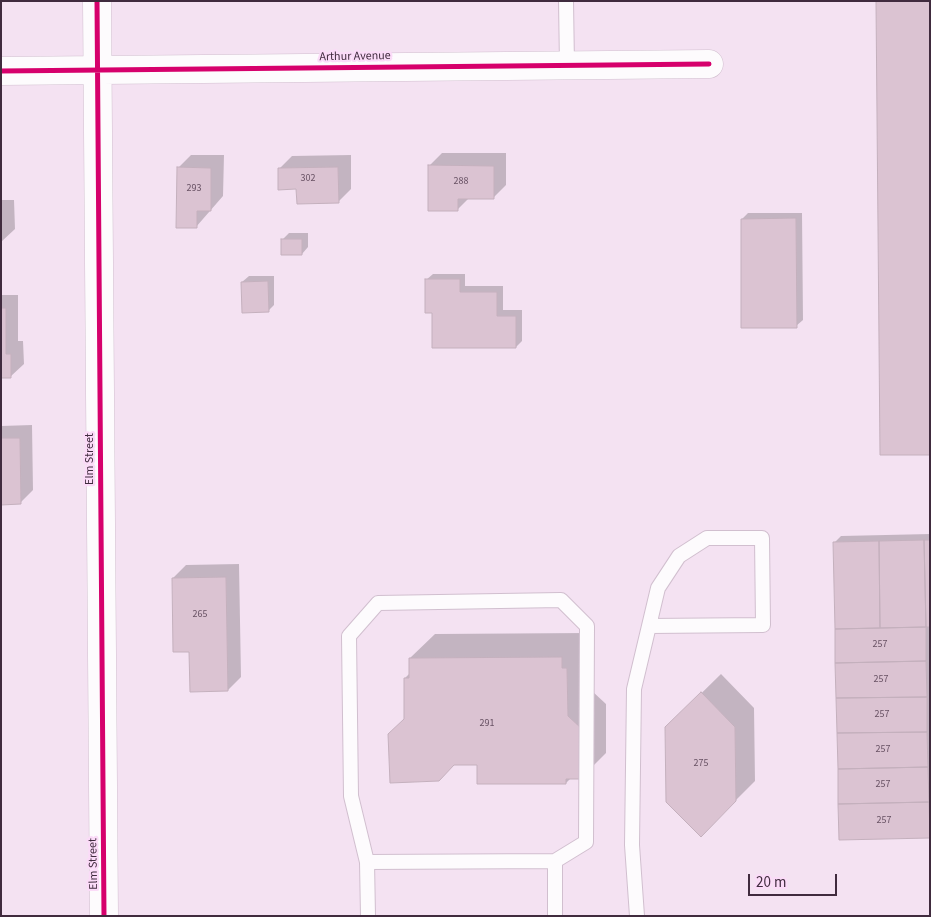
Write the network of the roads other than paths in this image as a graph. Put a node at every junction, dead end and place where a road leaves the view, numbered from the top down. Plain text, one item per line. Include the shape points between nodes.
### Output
1 (97, 1) edge
2 (566, 1) edge
3 (709, 64) dead end
4 (567, 65) junction
5 (1, 70) edge
6 (97, 70) junction
7 (649, 626) junction
8 (556, 861) junction
9 (367, 862) junction
10 (104, 916) edge
11 (368, 916) edge
12 (556, 916) edge
13 (637, 916) edge

1 - 6 street, Elm Street
2 - 4 lane
3 - 4 street, Arthur Avenue
4 - 6 street, Arthur Avenue
5 - 6 street, Arthur Avenue
6 - 10 street, Elm Street
7 - 7 lane via 658,588 679,556 707,538 762,538 764,625
7 - 13 lane via 634,689 632,845
8 - 9 lane
8 - 9 lane via 586,842 587,626 561,600 378,603 349,636 351,796
8 - 12 lane
9 - 11 lane

